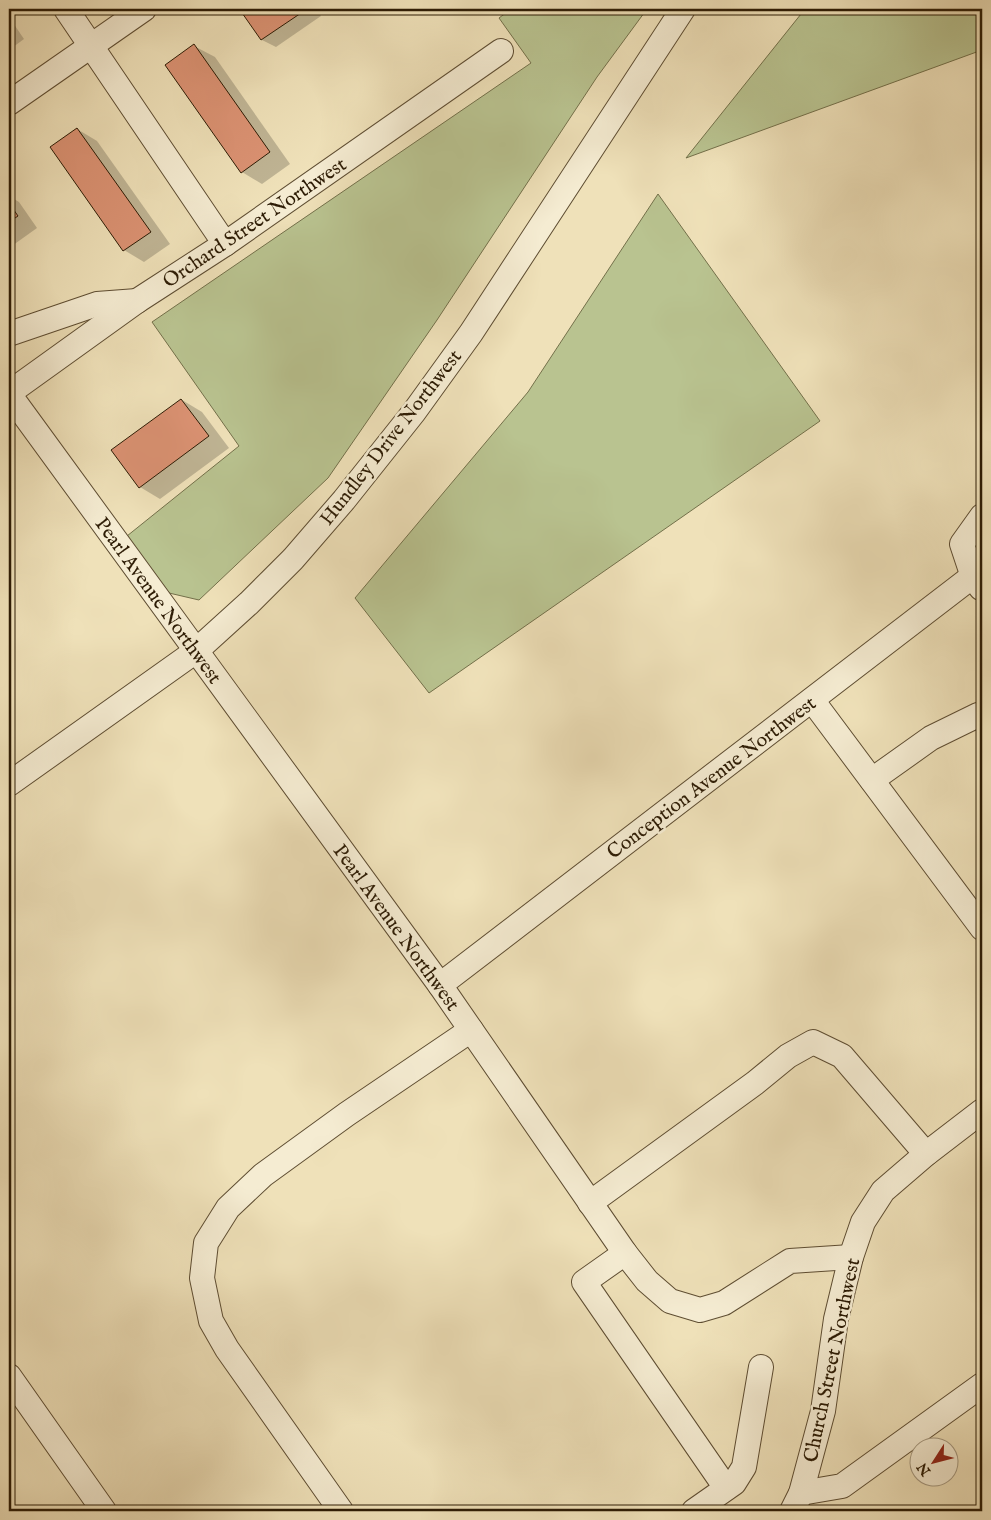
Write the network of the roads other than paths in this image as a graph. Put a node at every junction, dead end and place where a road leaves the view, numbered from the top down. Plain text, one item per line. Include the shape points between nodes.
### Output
1 (66, 9) edge
2 (144, 9) edge
3 (683, 9) edge
4 (91, 46) junction
5 (501, 51) dead end
6 (9, 103) edge
7 (224, 244) junction
8 (137, 301) junction
9 (9, 334) edge
10 (9, 394) edge
11 (982, 516) edge
12 (979, 578) edge
13 (196, 651) junction
14 (812, 700) junction
15 (982, 719) edge
16 (872, 780) junction
17 (9, 784) edge
18 (982, 928) edge
19 (440, 985) junction
20 (471, 1030) junction
21 (982, 1111) edge
22 (926, 1154) junction
23 (590, 1203) junction
24 (625, 1253) junction
25 (851, 1257) junction
26 (760, 1367) dead end
27 (9, 1376) edge
28 (982, 1385) edge
29 (726, 1488) junction
30 (797, 1502) edge
31 (104, 1511) edge
32 (341, 1511) edge
33 (694, 1511) edge

1 - 4 street
2 - 4 street
3 - 13 street, Hundley Drive Northwest via 471,333 414,412 292,559
4 - 6 street
4 - 7 street
5 - 7 street, Orchard Street Northwest
7 - 8 street, Orchard Street Northwest
8 - 9 street via 97,304
8 - 10 street, Orchard Street Northwest
10 - 13 street, Pearl Avenue Northwest
11 - 12 street via 962,544
12 - 14 street, Conception Avenue Northwest
13 - 17 street, Hundley Drive Northwest
13 - 19 street, Pearl Avenue Northwest
14 - 16 street
14 - 19 street, Conception Avenue Northwest
15 - 16 street via 978,715 931,738
16 - 18 street
19 - 20 street, Pearl Avenue Northwest
20 - 23 street, Pearl Avenue Northwest
20 - 32 street via 263,1175 228,1208 206,1243 202,1278 211,1321 227,1349
21 - 22 street, Church Street Northwest
22 - 23 street via 842,1056 813,1042 788,1056
22 - 25 street, Church Street Northwest via 883,1191 863,1222
23 - 24 street, Pearl Avenue Northwest
24 - 25 street, Pearl Avenue Northwest via 647,1281 670,1301 700,1310 724,1303 790,1261
24 - 29 street via 584,1282
25 - 30 street, Church Street Northwest via 836,1319 823,1411
26 - 29 street via 744,1467 734,1483
27 - 31 street
28 - 30 street via 842,1486
29 - 33 street

